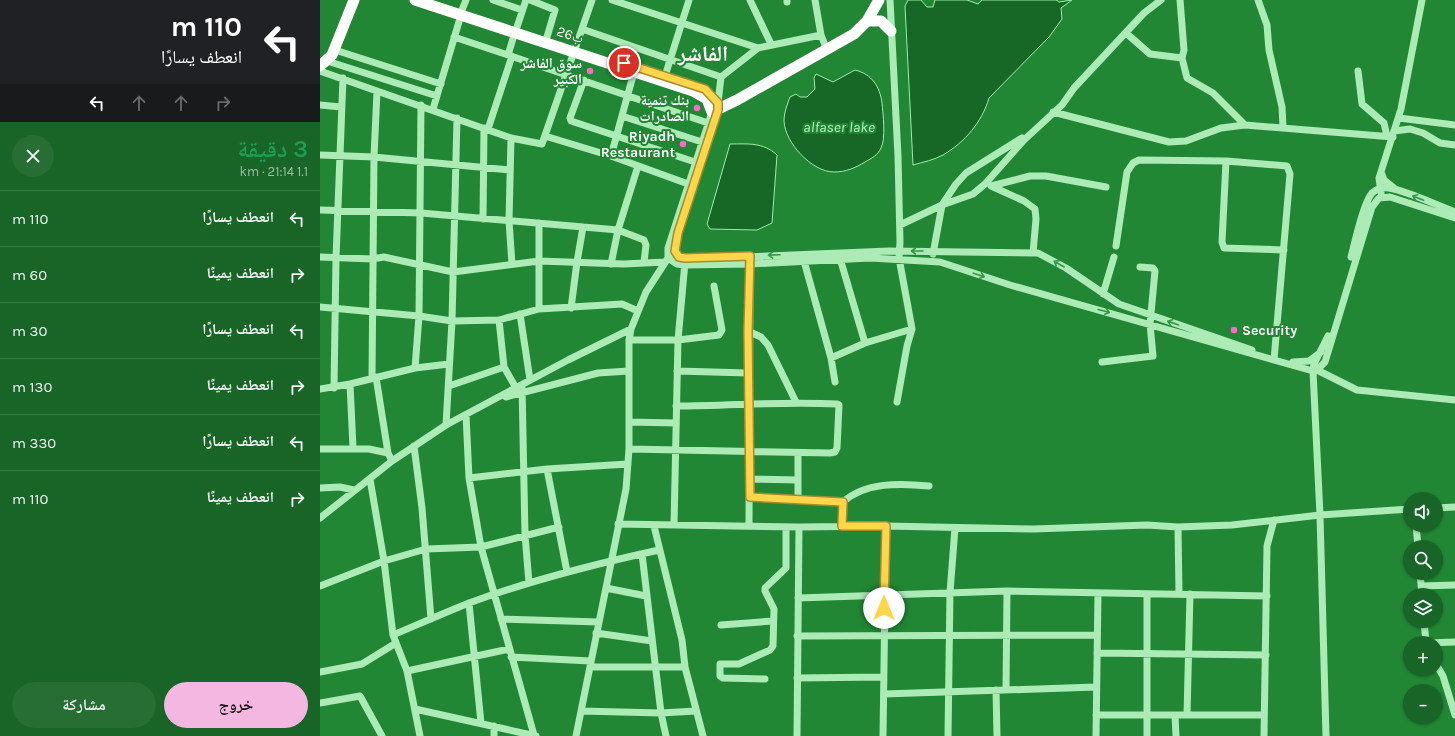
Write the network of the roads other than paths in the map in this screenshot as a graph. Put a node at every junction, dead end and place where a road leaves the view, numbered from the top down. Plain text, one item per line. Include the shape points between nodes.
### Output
1 (354, 0) edge
2 (415, 0) edge
3 (429, 0) edge
4 (493, 0) edge
5 (526, 0) edge
6 (530, 0) edge
7 (592, 0) edge
8 (612, 0) edge
9 (689, 0) edge
10 (750, 0) edge
11 (815, 0) edge
12 (879, 0) edge
13 (890, 0) edge
14 (1161, 0) edge
15 (1180, 0) edge
16 (1258, 0) edge
17 (1422, 0) edge
18 (463, 8) edge
19 (522, 10) junction
20 (867, 21) junction
21 (682, 23) junction
22 (516, 29) junction
23 (582, 29) junction
24 (890, 31) junction
25 (1126, 33) junction
26 (821, 36) junction
27 (454, 37) junction
28 (547, 37) junction
29 (771, 44) junction
30 (758, 48) junction
31 (574, 49) junction
32 (335, 50) junction
33 (827, 50) junction
34 (510, 55) junction
35 (1182, 58) junction
36 (670, 61) junction
37 (323, 64) edge
38 (1358, 70) dead end
39 (320, 71) edge
40 (634, 72) junction
41 (568, 74) junction
42 (665, 76) junction
43 (721, 77) junction
44 (343, 78) junction
45 (584, 80) junction
46 (441, 84) junction
47 (377, 91) junction
48 (628, 95) junction
49 (437, 96) junction
50 (320, 105) edge
51 (421, 105) junction
52 (714, 105) junction
53 (341, 107) junction
54 (433, 109) junction
55 (1053, 112) junction
56 (622, 116) junction
57 (457, 118) junction
58 (1399, 118) junction
59 (708, 123) junction
60 (1245, 124) junction
61 (1455, 125) edge
62 (1283, 127) junction
63 (486, 129) junction
64 (1032, 132) junction
65 (1391, 135) junction
66 (545, 136) junction
67 (616, 136) junction
68 (511, 138) junction
69 (704, 143) junction
70 (1455, 145) edge
71 (320, 155) edge
72 (340, 156) junction
73 (611, 156) junction
74 (374, 157) junction
75 (421, 161) junction
76 (1226, 161) junction
77 (695, 162) junction
78 (456, 165) junction
79 (638, 166) junction
80 (483, 168) junction
81 (510, 170) junction
82 (1381, 172) junction
83 (690, 185) junction
84 (988, 185) junction
85 (1106, 187) dead end
86 (1380, 188) junction
87 (1396, 190) junction
88 (1381, 197) junction
89 (942, 206) junction
90 (320, 210) edge
91 (374, 210) junction
92 (339, 211) junction
93 (1455, 212) edge
94 (421, 213) junction
95 (455, 217) junction
96 (1455, 218) edge
97 (483, 219) junction
98 (509, 221) junction
99 (539, 223) junction
100 (900, 225) junction
101 (583, 227) junction
102 (618, 230) junction
103 (1116, 246) dead end
104 (1284, 250) junction
105 (933, 251) junction
106 (954, 251) junction
107 (1033, 253) junction
108 (676, 254) junction
109 (899, 255) junction
110 (750, 256) junction
111 (839, 256) junction
112 (320, 257) edge
113 (1114, 257) dead end
114 (336, 258) junction
115 (791, 258) junction
116 (372, 259) junction
117 (667, 260) junction
118 (932, 260) junction
119 (539, 261) junction
120 (721, 261) junction
121 (804, 261) junction
122 (576, 262) junction
123 (644, 262) junction
124 (685, 262) junction
125 (419, 263) junction
126 (512, 264) junction
127 (611, 264) junction
128 (750, 264) junction
129 (953, 266) junction
130 (1140, 267) dead end
131 (454, 272) junction
132 (1349, 273) junction
133 (714, 286) dead end
134 (1103, 294) junction
135 (320, 307) edge
136 (335, 308) junction
137 (571, 308) junction
138 (540, 310) junction
139 (638, 311) junction
140 (372, 312) junction
141 (520, 314) junction
142 (419, 316) junction
143 (1152, 316) junction
144 (499, 320) junction
145 (452, 321) junction
146 (1150, 324) junction
147 (912, 328) junction
148 (632, 329) junction
149 (748, 331) junction
150 (629, 340) junction
151 (678, 340) junction
152 (1217, 341) junction
153 (865, 343) junction
154 (1321, 352) junction
155 (831, 358) junction
156 (1274, 359) junction
157 (1102, 362) dead end
158 (449, 364) junction
159 (504, 367) junction
160 (415, 368) junction
161 (629, 371) junction
162 (677, 371) junction
163 (1315, 371) junction
164 (748, 373) junction
165 (374, 377) junction
166 (530, 380) junction
167 (835, 382) dead end
168 (350, 384) junction
169 (449, 386) junction
170 (334, 388) junction
171 (320, 389) edge
172 (520, 389) junction
173 (1455, 400) edge
174 (796, 402) junction
175 (897, 402) dead end
176 (676, 406) junction
177 (748, 406) junction
178 (466, 415) junction
179 (629, 422) junction
180 (676, 423) junction
181 (446, 426) junction
182 (414, 446) junction
183 (353, 448) junction
184 (320, 449) edge
185 (629, 449) junction
186 (675, 451) junction
187 (748, 452) junction
188 (388, 453) junction
189 (798, 453) junction
190 (392, 461) junction
191 (628, 464) junction
192 (547, 469) junction
193 (524, 472) junction
194 (469, 478) junction
195 (370, 479) junction
196 (749, 479) junction
197 (798, 480) junction
198 (929, 486) dead end
199 (320, 488) edge
200 (354, 490) junction
201 (750, 497) junction
202 (798, 500) junction
203 (843, 502) junction
204 (1455, 507) edge
205 (1443, 508) edge
206 (1403, 510) edge
207 (1320, 515) junction
208 (320, 518) edge
209 (1274, 520) junction
210 (618, 524) junction
211 (674, 525) junction
212 (654, 526) junction
213 (749, 526) junction
214 (842, 526) junction
215 (886, 526) junction
216 (559, 527) junction
217 (786, 527) junction
218 (799, 527) junction
219 (1178, 527) junction
220 (955, 528) junction
221 (525, 535) junction
222 (481, 547) junction
223 (426, 549) junction
224 (659, 550) junction
225 (642, 554) junction
226 (611, 560) junction
227 (384, 562) junction
228 (568, 572) junction
229 (1421, 580) edge
230 (529, 583) junction
231 (320, 586) edge
232 (1421, 586) joint
233 (1455, 586) edge
234 (606, 588) junction
235 (1007, 591) junction
236 (950, 592) junction
237 (1098, 593) junction
238 (884, 594) junction
239 (1147, 594) junction
240 (1179, 594) junction
241 (1190, 594) junction
242 (493, 595) junction
243 (646, 596) junction
244 (1267, 596) junction
245 (798, 598) junction
246 (469, 604) junction
247 (431, 619) junction
248 (501, 620) junction
249 (773, 621) junction
250 (599, 622) junction
251 (721, 625) dead end
252 (1425, 628) edge
253 (596, 633) junction
254 (1006, 634) junction
255 (393, 635) junction
256 (948, 635) junction
257 (1097, 635) junction
258 (797, 636) junction
259 (885, 636) junction
260 (652, 641) junction
261 (1455, 642) edge
262 (396, 643) junction
263 (509, 649) junction
264 (1097, 652) junction
265 (1147, 654) junction
266 (1188, 654) junction
267 (1266, 655) junction
268 (475, 657) junction
269 (511, 658) junction
270 (590, 664) junction
271 (739, 664) junction
272 (685, 667) junction
273 (656, 668) junction
274 (320, 672) edge
275 (407, 672) junction
276 (1442, 676) edge
277 (884, 677) junction
278 (739, 678) junction
279 (797, 678) junction
280 (765, 679) dead end
281 (1096, 687) junction
282 (996, 690) junction
283 (1006, 690) junction
284 (948, 692) junction
285 (884, 694) junction
286 (320, 703) edge
287 (415, 709) junction
288 (581, 711) junction
289 (696, 711) junction
290 (660, 713) junction
291 (1096, 715) junction
292 (1147, 715) junction
293 (1187, 715) junction
294 (1264, 715) junction
295 (1455, 715) edge
296 (1175, 716) junction
297 (481, 723) junction
298 (494, 726) junction
299 (382, 736) edge
300 (420, 736) edge
301 (494, 736) edge
302 (536, 736) edge
303 (576, 736) edge
304 (666, 736) edge
305 (703, 736) edge
306 (797, 736) edge
307 (883, 736) edge
308 (948, 736) edge
309 (997, 736) edge
310 (1096, 736) edge
311 (1147, 736) edge
312 (1176, 736) edge
313 (1264, 736) edge
314 (1326, 736) edge

1 - 32 highway
2 - 18 highway, 26ب
3 - 18 highway, 26ب
4 - 19 street
5 - 19 street
6 - 28 street via 554,10
7 - 23 street
8 - 21 street
9 - 21 street
10 - 29 street
11 - 26 street
12 - 20 highway
13 - 24 street
14 - 25 street
15 - 35 street via 1184,50
16 - 62 street via 1268,30 1282,107
17 - 58 street
18 - 22 highway, 26ب
18 - 27 street
19 - 22 street
20 - 24 highway via 881,21
20 - 33 highway via 858,32
21 - 30 street
21 - 36 street
22 - 28 highway, 26ب
22 - 31 highway, 26ب
22 - 34 street
23 - 31 street
23 - 36 street
24 - 100 street
25 - 35 street via 1150,54
25 - 55 street
26 - 29 street
26 - 33 street
27 - 34 street
27 - 46 street
28 - 31 highway, 26ب
29 - 30 street
30 - 43 street
31 - 40 highway, 26ب
31 - 41 street
31 - 42 highway, 26ب
32 - 37 highway
32 - 46 street
33 - 52 highway via 737,100
34 - 41 street
34 - 63 street
35 - 60 street via 1187,78 1213,93
36 - 42 street
36 - 43 street
37 - 49 street
38 - 65 street via 1362,104 1384,123
39 - 44 street
40 - 48 street
40 - 52 highway, 26ب via 700,94
41 - 45 street
41 - 66 street
42 - 52 highway, 26ب via 705,89
43 - 52 street
44 - 47 street
44 - 53 street
45 - 48 street
45 - 67 street via 570,120
46 - 49 street
47 - 51 street
47 - 74 street
48 - 56 street
48 - 59 street
49 - 54 street
50 - 53 street
51 - 54 street
51 - 75 street
52 - 59 street
52 - 69 street
53 - 72 street
54 - 57 street
55 - 60 street via 1169,142 1186,142 1222,128
55 - 64 street
56 - 67 street
56 - 69 street
57 - 63 street
57 - 78 street
58 - 61 street
58 - 65 street
59 - 69 street
60 - 62 street
62 - 65 street
63 - 68 street
63 - 80 street
64 - 84 street
64 - 89 street via 966,173
65 - 70 street via 1410,129 1440,143
65 - 82 street
66 - 68 street via 542,144 538,145
66 - 73 street
67 - 73 street
67 - 77 street
68 - 81 street
69 - 77 street
69 - 83 street
71 - 72 street
72 - 74 street
72 - 92 street
73 - 79 street
74 - 75 street
74 - 91 street
75 - 78 street
75 - 94 street
76 - 103 street via 1146,158 1133,163 1127,172
76 - 104 street via 1284,165 1289,170
76 - 104 street via 1222,242 1224,248
77 - 83 street
78 - 80 street
78 - 95 street
79 - 83 street
79 - 102 street
80 - 81 street
80 - 97 street
81 - 98 street
82 - 86 street
82 - 87 street via 1384,180
83 - 108 street via 678,233
83 - 117 street via 668,248
84 - 85 street via 1030,176 1046,176
84 - 89 street
84 - 107 street via 1035,208
86 - 87 street
86 - 88 street
86 - 132 street via 1371,194 1367,203
93 -> 87 street
88 - 96 street via 1390,197
88 - 132 street via 1372,207
89 - 100 street
89 - 105 street
90 - 92 street
91 - 92 street
91 - 94 street
91 - 116 street
92 - 114 street
94 - 95 street
94 - 125 street
95 - 97 street
95 - 131 street
97 - 98 street
98 - 99 street
98 - 126 street
99 - 101 street
99 - 119 street
100 - 109 street
101 - 102 street
101 - 122 street
102 - 123 street via 644,240
102 - 127 street
104 - 156 street
105 - 106 street
105 -> 109 street
105 - 118 street
106 - 107 street
106 - 129 street
134 -> 107 street via 1066,268 1047,257
108 - 117 street
108 - 124 street
109 - 111 street
109 - 118 street
109 - 147 street
115 -> 110 street
110 - 120 street
110 - 128 street
111 - 115 street
111 - 121 street
111 - 153 street
112 - 114 street
113 - 134 street
114 - 116 street
114 - 136 street
115 - 121 street
115 - 128 street
116 - 125 street via 384,257
116 - 140 street
117 - 123 street
117 - 124 street via 677,264
117 - 139 street via 648,287
118 - 129 street
119 - 122 street
119 - 126 street
119 - 138 street
120 - 124 street
120 - 128 street
121 - 155 street
122 - 127 street
122 - 137 street
123 - 127 street
124 - 151 street
125 - 131 street
125 - 142 street
126 - 131 street
128 - 149 street
129 -> 146 street via 1010,285
130 - 143 street via 1155,269
131 - 145 street
132 - 154 street
132 - 163 street via 1325,362
133 - 151 street via 721,333
134 - 143 street via 1119,304
135 - 136 street
136 - 140 street
136 - 170 street
137 - 138 street
137 - 139 street via 622,304
138 - 141 street
139 - 148 street
140 - 142 street
140 - 165 street
141 - 144 street
141 - 166 street
142 - 145 street
142 - 160 street
143 - 146 street
152 -> 143 street
144 - 145 street
144 - 159 street
145 - 158 street
146 - 152 street
146 - 157 street via 1152,357
147 - 153 street
147 - 175 street
148 - 150 street
148 - 166 street
149 - 164 street
149 - 174 street via 761,337 768,345
150 - 151 street
150 - 161 street
151 - 162 street
152 - 156 street
153 - 155 street
154 - 156 street via 1304,363
154 - 163 street via 1314,364
155 - 167 street
156 - 163 street
158 - 160 street
158 - 169 street
159 - 169 street
159 - 172 street
160 - 165 street
161 - 172 street via 598,373
161 - 179 street
162 - 164 street
162 - 176 street
163 - 173 street via 1357,390
163 - 207 street
164 - 177 street
165 - 168 street
165 - 188 street
166 - 172 street
168 - 170 street
168 - 183 street
169 - 181 street
170 - 171 street
172 - 178 street
172 - 193 street
174 - 177 street
174 - 189 street via 839,405 835,452
176 - 177 street
176 - 180 street
177 - 187 street
178 - 181 street
178 - 194 street
179 - 180 street
179 - 185 street
180 - 186 street
181 - 182 street
182 - 190 street
182 - 223 street
183 - 184 street
183 - 188 street
185 - 186 street
185 - 191 street
186 - 187 street
186 - 211 street
187 - 189 street
187 - 196 street
188 - 190 street
189 - 197 street
190 - 195 street
191 - 192 street
191 - 210 street
192 - 193 street
192 - 216 street
193 - 194 street
193 - 221 street
194 - 222 street
195 - 200 street
195 - 227 street
196 - 197 street
196 - 201 street
197 - 202 street
198 - 203 street via 914,484 871,487 858,491
199 - 200 street via 340,487
200 - 208 street
201 - 202 street
201 - 213 street
202 - 203 street
203 - 214 street
204 - 205 street
206 - 207 street
207 - 209 street
207 - 314 street
209 - 219 street
209 - 244 street via 1267,546
210 - 212 street
210 - 226 street
211 - 212 street
211 - 213 street
212 - 224 street
213 - 217 street
214 - 215 street
214 - 218 street
215 - 220 street
215 - 238 street
216 - 221 street
216 - 228 street
217 - 218 street
217 - 249 street via 786,568 765,591 774,609
218 - 245 street
219 - 220 street via 1147,525 1034,529
219 - 240 street
220 - 236 street
221 - 222 street
221 - 230 street
222 - 223 street
222 - 242 street
223 - 227 street
223 - 247 street
224 - 225 street
224 - 272 street via 682,640
225 - 226 street
225 - 243 street
226 - 228 street
226 - 234 street
227 - 231 street
227 - 255 street
228 - 230 street
229 - 232 street
230 - 242 street
232 - 233 street
234 - 243 street
234 - 250 street
235 - 236 street
235 - 237 street
235 - 254 street
236 - 238 street
236 - 256 street
237 - 239 street
237 - 257 street
238 - 245 street
238 - 259 street
239 - 240 street
239 - 265 street
240 - 241 street
241 - 244 street
241 - 266 street
242 - 246 street
242 - 248 street
243 - 260 street
244 - 267 street
245 - 258 street
246 - 247 street
246 - 268 street
247 - 255 street
248 - 250 street
248 - 263 street
249 - 251 street
249 - 271 street via 773,646 770,650
250 - 253 street
252 - 261 street via 1426,643
253 - 260 street
253 - 270 street
254 - 256 street
254 - 257 street
254 - 283 street
255 - 262 street
256 - 259 street
256 - 284 street
257 - 264 street
258 - 259 street
258 - 279 street
259 - 277 street
260 - 273 street
262 - 274 street via 362,664
262 - 275 street
263 - 268 street
263 - 269 street
264 - 265 street
264 - 281 street
265 - 266 street
265 - 292 street
266 - 267 street
266 - 293 street
267 - 294 street
268 - 275 street
268 - 297 street
269 - 270 street
269 - 302 street
270 - 273 street
270 - 288 street
271 - 278 street
271 - 278 street via 720,664 721,677
272 - 273 street
272 - 289 street
273 - 290 street
275 - 287 street
276 - 295 street
277 - 279 street
277 - 285 street
278 - 280 street
279 - 306 street
281 - 283 street
281 - 291 street
282 - 283 street
282 - 284 street
282 - 309 street
284 - 285 street
284 - 308 street
285 - 307 street
286 - 299 street via 360,696
287 - 297 street
287 - 300 street
288 - 290 street
288 - 303 street
289 - 290 street
289 - 305 street
290 - 304 street
291 - 292 street
291 - 310 street
292 - 296 street
292 - 311 street
293 - 294 street
293 - 296 street
294 - 313 street
296 - 312 street
297 - 298 street
298 - 301 street
298 - 302 street

